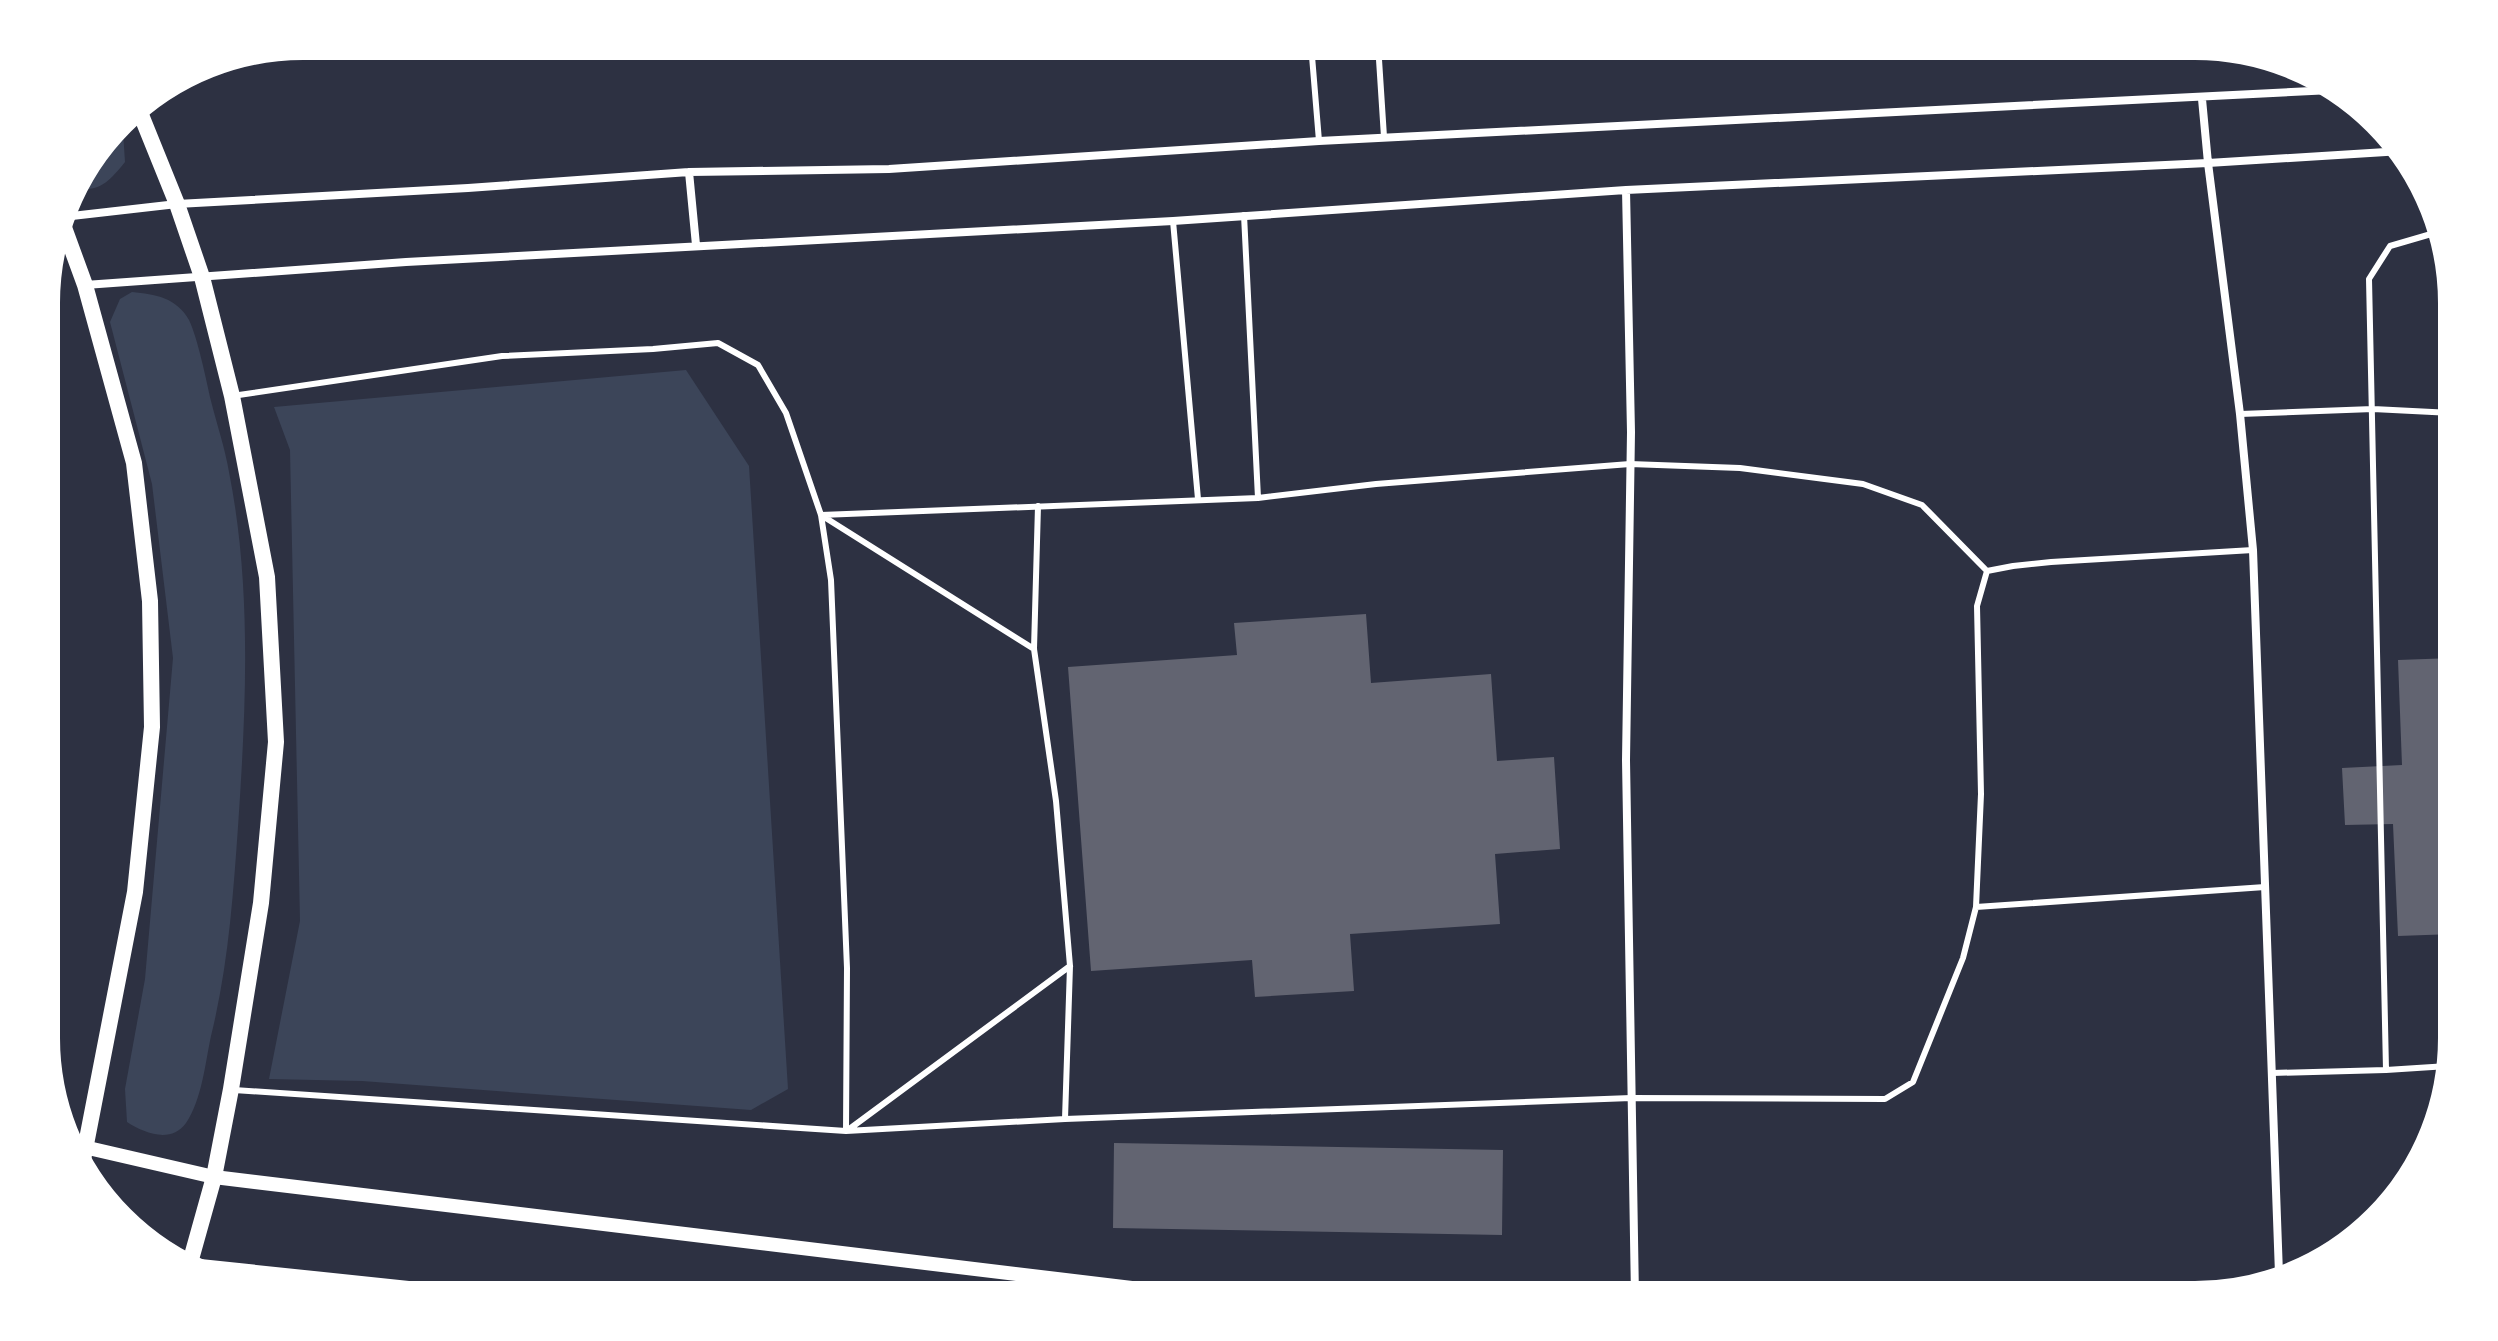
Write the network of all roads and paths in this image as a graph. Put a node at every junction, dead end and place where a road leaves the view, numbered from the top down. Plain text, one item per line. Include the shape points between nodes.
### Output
1 (1312, 58) edge
2 (1379, 58) edge
3 (2317, 91) edge
4 (2202, 99) junction
5 (142, 118) edge
6 (1384, 137) junction
7 (1319, 141) junction
8 (2387, 152) edge
9 (2208, 163) junction
10 (689, 172) junction
11 (1626, 190) junction
12 (177, 204) junction
13 (1244, 215) junction
14 (74, 217) edge
15 (1173, 221) junction
16 (2430, 234) edge
17 (68, 235) edge
18 (696, 245) junction
19 (202, 277) junction
20 (85, 285) junction
21 (232, 396) junction
22 (2373, 409) junction
23 (2440, 412) edge
24 (2240, 414) junction
25 (1630, 464) junction
26 (1258, 498) junction
27 (1198, 499) junction
28 (1038, 506) junction
29 (821, 515) junction
30 (2253, 550) junction
31 (1987, 571) junction
32 (1034, 649) junction
33 (2265, 887) junction
34 (1976, 907) junction
35 (1070, 966) junction
36 (2438, 1067) edge
37 (2386, 1070) junction
38 (2272, 1073) junction
39 (231, 1089) junction
40 (1631, 1098) junction
41 (1065, 1119) junction
42 (846, 1131) junction
43 (84, 1147) joint
44 (214, 1177) junction
45 (190, 1255) edge
46 (2279, 1268) edge
47 (227, 1271) edge
48 (1635, 1282) edge
49 (350, 1283) edge
50 (1087, 1283) edge

1 - 7 lane
2 - 6 lane
3 - 4 street
4 - 6 street
4 - 9 street
5 - 12 main road
6 - 7 street
7 - 10 street via 889,169
8 - 9 street
9 - 11 street
9 - 24 street
10 - 12 street
10 - 18 street
11 - 13 street
11 - 25 street
12 - 14 street
12 - 19 main road
13 - 15 street
13 - 26 lane
15 - 18 street
15 - 27 lane
16 - 22 lane via 2390,246 2369,279
17 - 20 main road
18 - 19 street
19 - 20 street
19 - 21 main road
20 - 43 main road via 134,463 150,601 152,727 135,892
21 - 29 lane via 502,356 718,343 758,365 786,413
21 - 39 main road via 267,577 276,742 261,903
22 - 23 lane
22 - 24 lane
22 - 37 lane
24 - 30 street
25 - 26 lane
25 - 31 lane via 1740,468 1863,484 1922,505
25 - 40 street via 1626,760
26 - 27 lane
27 - 28 lane
28 - 29 lane
28 - 32 lane
29 - 32 lane
29 - 42 lane via 831,580 847,968
30 - 31 lane
30 - 33 street
31 - 34 lane via 1977,606 1981,794
32 - 35 lane via 1056,801
33 - 34 lane
33 - 38 street
34 - 40 lane via 1963,958 1913,1082 1885,1099
35 - 41 lane
35 - 42 lane
36 - 37 lane
37 - 38 lane
38 - 46 street
39 - 42 lane
39 - 44 main road
40 - 41 lane
40 - 48 street
41 - 42 lane
43 - 44 street
44 - 45 main road
44 - 50 street
47 - 49 street

